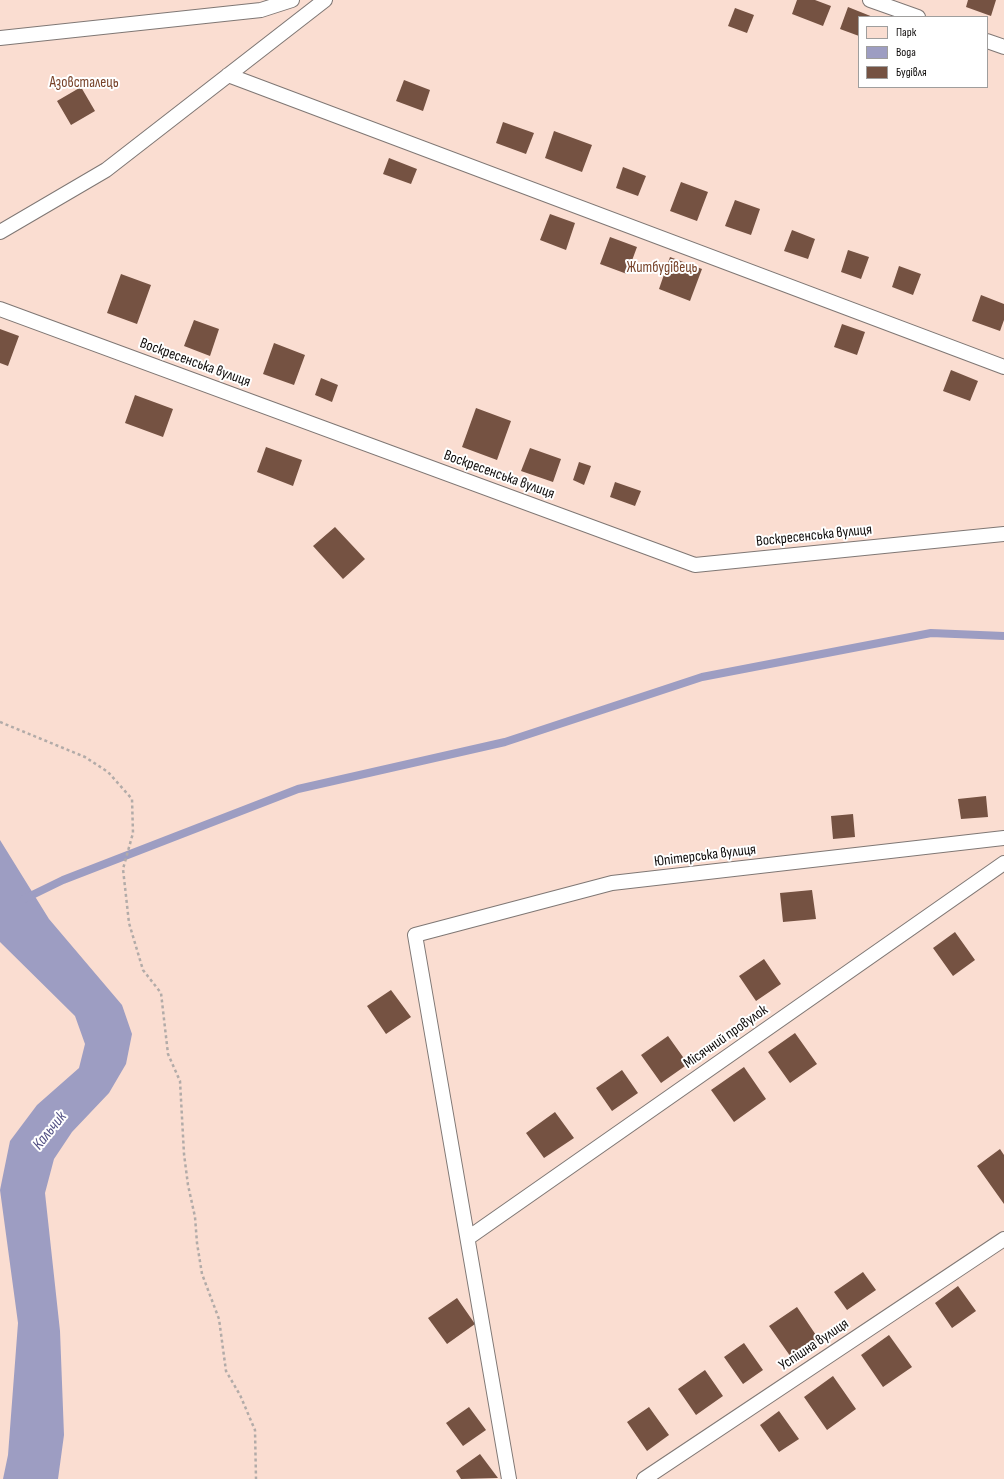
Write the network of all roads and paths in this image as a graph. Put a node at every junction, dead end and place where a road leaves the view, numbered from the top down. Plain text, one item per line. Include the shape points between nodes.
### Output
1 (292, 0) edge
2 (324, 0) edge
3 (870, 0) edge
4 (915, 16) edge
5 (0, 38) edge
6 (988, 41) edge
7 (1004, 47) edge
8 (228, 75) junction
9 (0, 232) edge
10 (0, 309) edge
11 (1004, 367) edge
12 (1004, 534) edge
13 (0, 722) edge
14 (1004, 838) edge
15 (1004, 863) edge
16 (468, 1238) junction
17 (1004, 1239) edge
18 (256, 1479) edge
19 (509, 1479) edge
20 (644, 1479) edge

1 - 5 lane via 261,10
2 - 8 lane
3 - 4 lane
6 - 7 lane
8 - 9 lane via 106,170
8 - 11 lane
10 - 12 lane, Воскресенська вулиця via 695,565
13 - 18 path via 85,757 108,772 132,799 133,833 124,869 129,923 143,970 160,993 168,1054 180,1081 184,1154 202,1274 219,1319 226,1371 255,1430
14 - 16 lane, Юпітерська вулиця via 612,884 415,934
15 - 16 lane, Місячний провулок
16 - 19 lane
17 - 20 lane, Успішна вулиця

